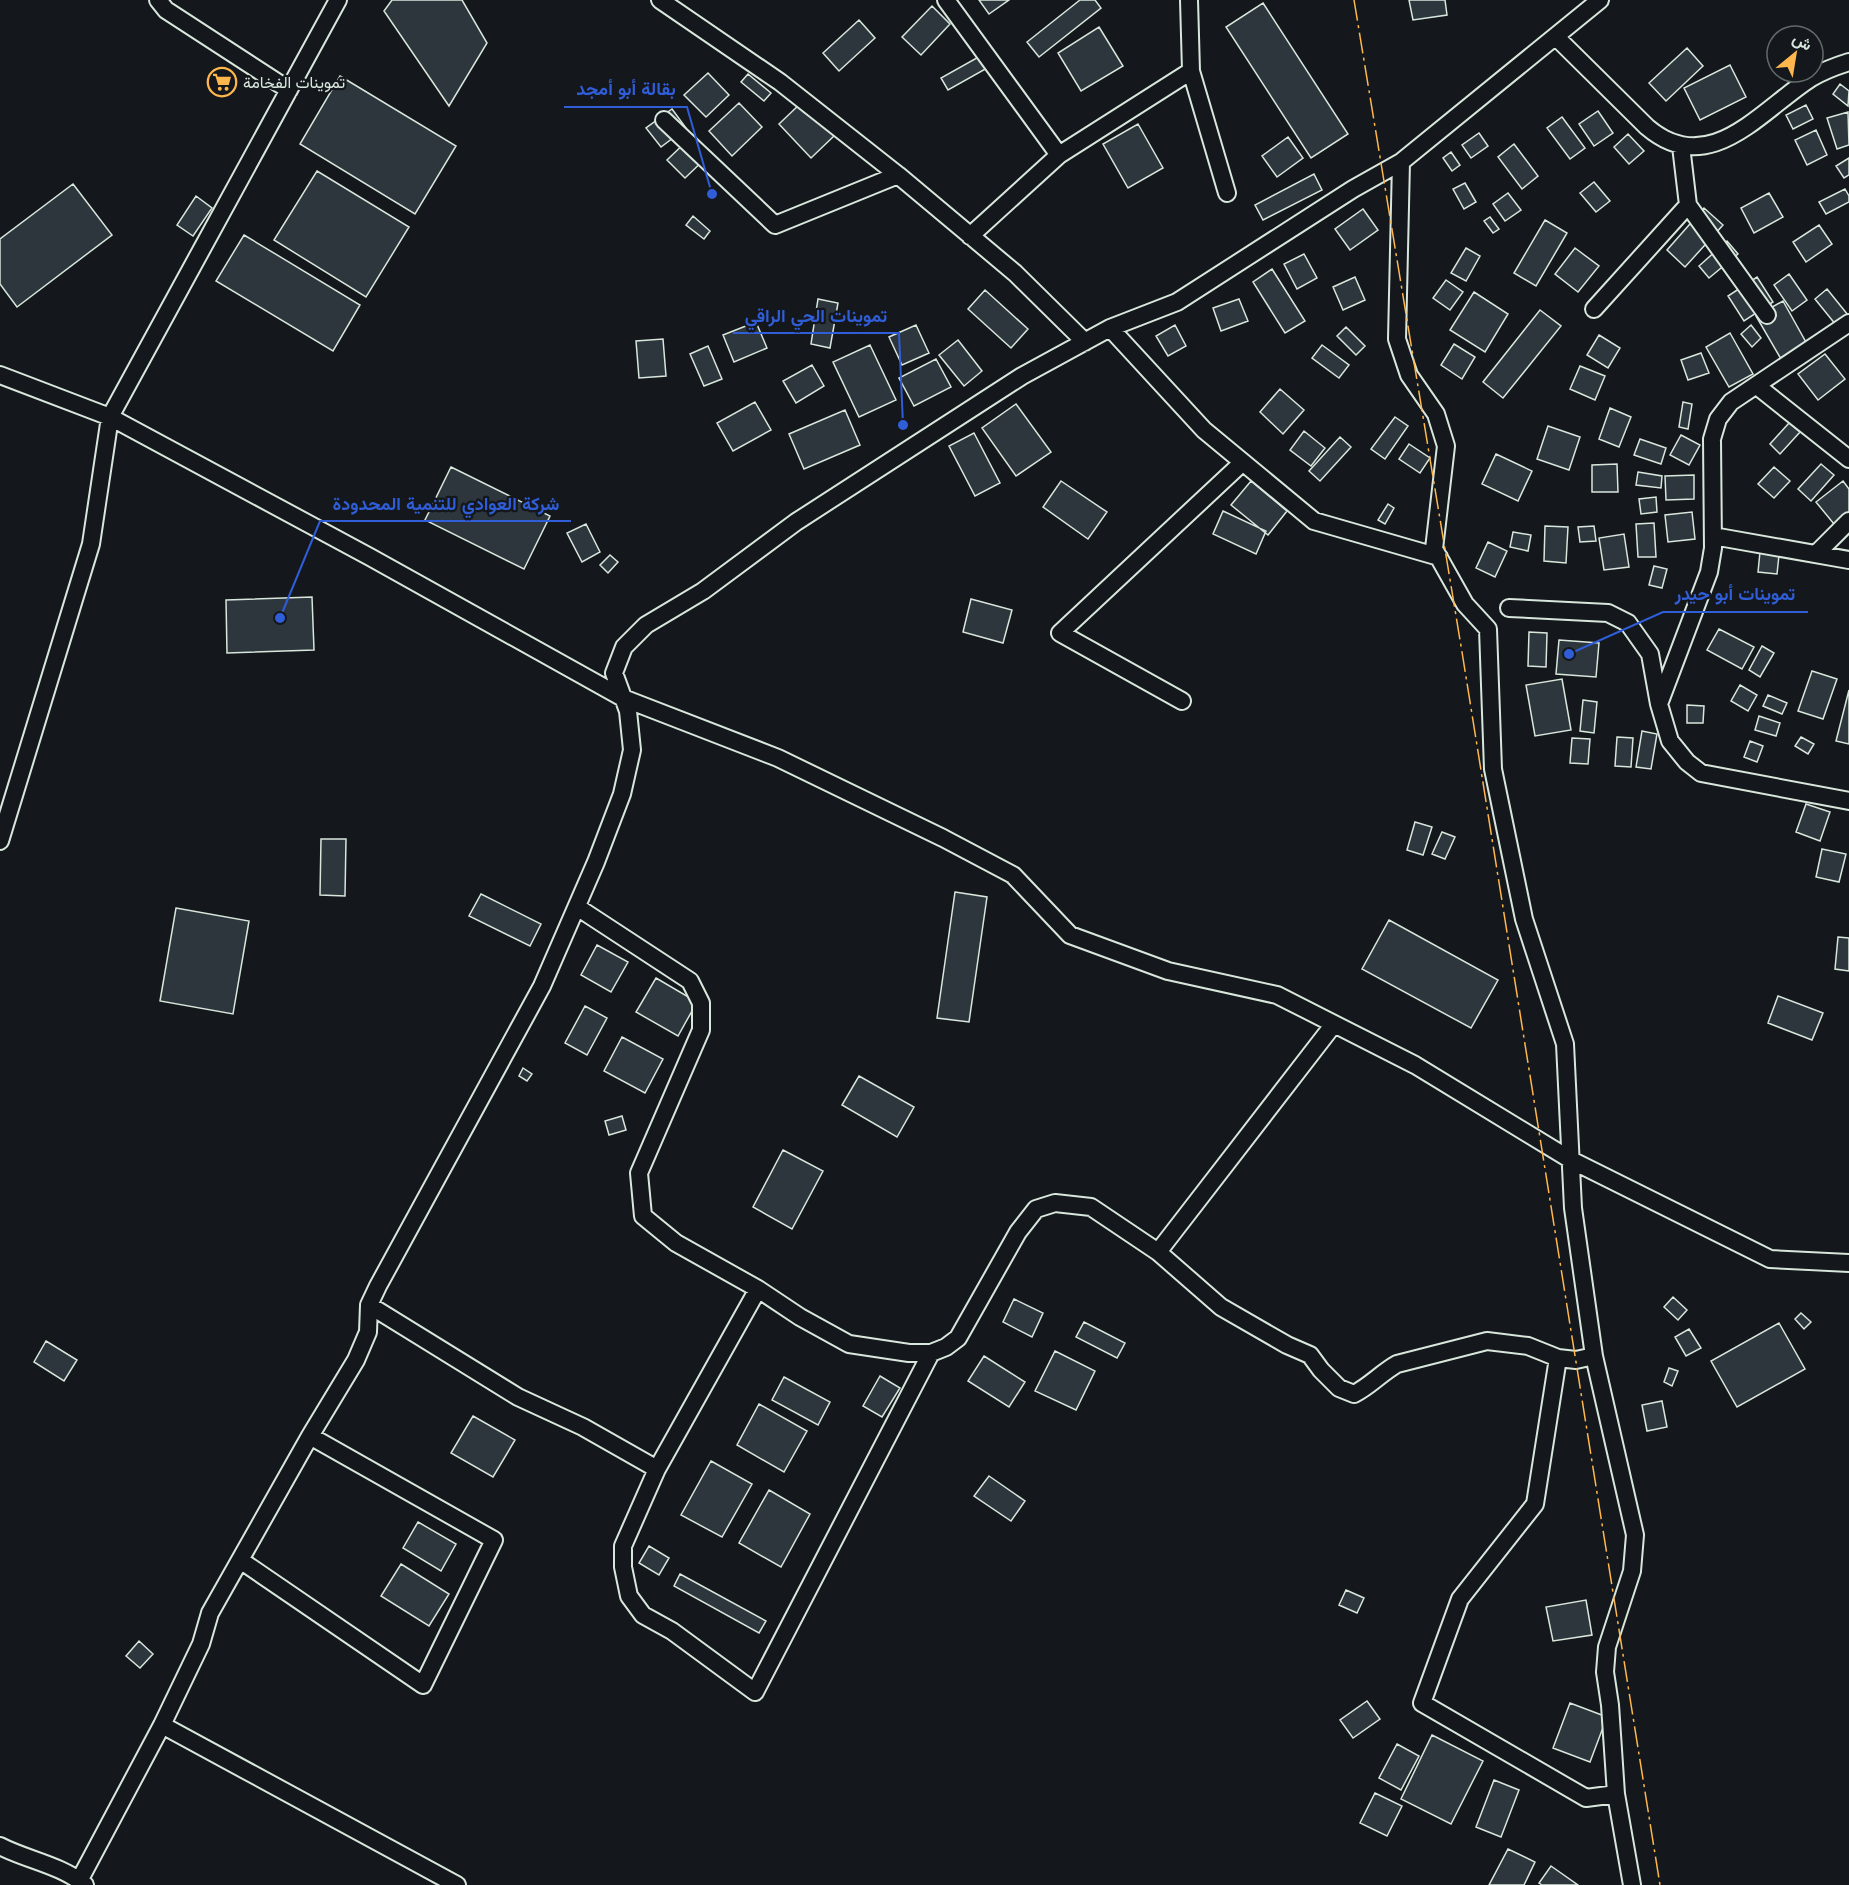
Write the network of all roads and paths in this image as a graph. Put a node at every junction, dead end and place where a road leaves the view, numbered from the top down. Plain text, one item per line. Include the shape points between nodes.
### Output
1 (158, 0) edge
2 (338, 0) edge
3 (660, 0) edge
4 (946, 0) edge
5 (1189, 0) edge
6 (1600, 0) edge
7 (1556, 37) junction
8 (1849, 62) edge
9 (1191, 71) junction
10 (289, 90) junction
11 (664, 120) dead end
12 (1681, 146) junction
13 (1059, 155) junction
14 (1401, 162) junction
15 (898, 175) junction
16 (1227, 193) dead end
17 (1688, 205) junction
18 (970, 236) junction
19 (1594, 309) dead end
20 (1767, 315) dead end
21 (1849, 323) edge
22 (1110, 328) junction
23 (1085, 342) junction
24 (0, 375) edge
25 (1757, 386) junction
26 (110, 417) junction
27 (1849, 459) edge
28 (1243, 462) junction
29 (1849, 521) edge
30 (1713, 536) junction
31 (1816, 554) junction
32 (1439, 557) junction
33 (1849, 560) edge
34 (1509, 608) dead end
35 (623, 698) junction
36 (1182, 701) dead end
37 (1659, 704) junction
38 (1849, 801) edge
39 (0, 841) edge
40 (577, 907) junction
41 (1334, 1024) junction
42 (1571, 1160) junction
43 (1158, 1252) junction
44 (1849, 1263) edge
45 (758, 1289) junction
46 (369, 1305) junction
47 (931, 1353) junction
48 (1594, 1356) junction
49 (1558, 1358) junction
50 (310, 1436) junction
51 (657, 1469) junction
52 (240, 1560) junction
53 (162, 1725) junction
54 (1616, 1794) junction
55 (0, 1846) edge
56 (82, 1883) edge
57 (457, 1885) edge
58 (1632, 1885) edge

1 - 10 street via 166,10
2 - 10 street
3 - 15 street via 780,82
4 - 13 street
5 - 9 street
6 - 7 street
7 - 12 street via 1647,127
7 - 14 street
8 - 12 street via 1811,78 1726,139 1699,147
9 - 13 street
9 - 16 street
10 - 26 street
11 - 15 street via 776,225
12 - 17 street
13 - 18 street
14 - 22 street via 1177,302
14 - 32 street via 1397,339 1409,375 1436,414 1446,446 1434,549
15 - 18 street
17 - 19 street
17 - 20 street
18 - 23 street via 1015,273
21 - 25 street
22 - 23 street
22 - 28 street via 1204,430
23 - 35 street via 1022,376 796,522 703,591 646,626 624,647 614,673
24 - 26 street
25 - 27 street
25 - 30 street via 1724,410 1714,428
26 - 35 street
26 - 39 street via 91,544
28 - 32 street via 1314,520
28 - 36 street via 1060,633
29 - 31 street
30 - 31 street
30 - 37 street via 1707,578
31 - 33 street
32 - 42 street via 1465,604 1488,629 1492,769 1524,919 1565,1044
34 - 37 street via 1608,613 1628,623 1650,654
35 - 40 street via 628,711 630,761 622,794
35 - 41 street via 778,758 1013,875 1070,935 1168,970 1277,995
37 - 38 street via 1670,741 1701,773
40 - 45 street via 690,981 701,1003 701,1030 639,1173 643,1216 676,1243
40 - 46 street via 542,986
41 - 42 street via 1415,1065
41 - 43 street
42 - 44 street via 1770,1259
42 - 48 street via 1573,1208
43 - 47 street via 1090,1207 1055,1203 1036,1209 1018,1232 958,1338
43 - 49 street via 1221,1307 1310,1355 1339,1388 1354,1394 1397,1364 1487,1341 1528,1346
45 - 47 street via 849,1344
45 - 51 street
46 - 50 street via 368,1332 356,1360
46 - 51 street via 518,1397 584,1427
47 - 51 street via 755,1692 672,1631 643,1615 629,1596 622,1567 623,1546
48 - 49 street
48 - 54 street via 1635,1535 1632,1571 1607,1647 1605,1672
49 - 54 street via 1535,1504 1460,1599 1422,1703 1586,1798
50 - 52 street
50 - 52 street via 494,1540 423,1685
52 - 53 street via 210,1613 201,1644
53 - 56 street
53 - 57 street
54 - 58 street
55 - 56 street

